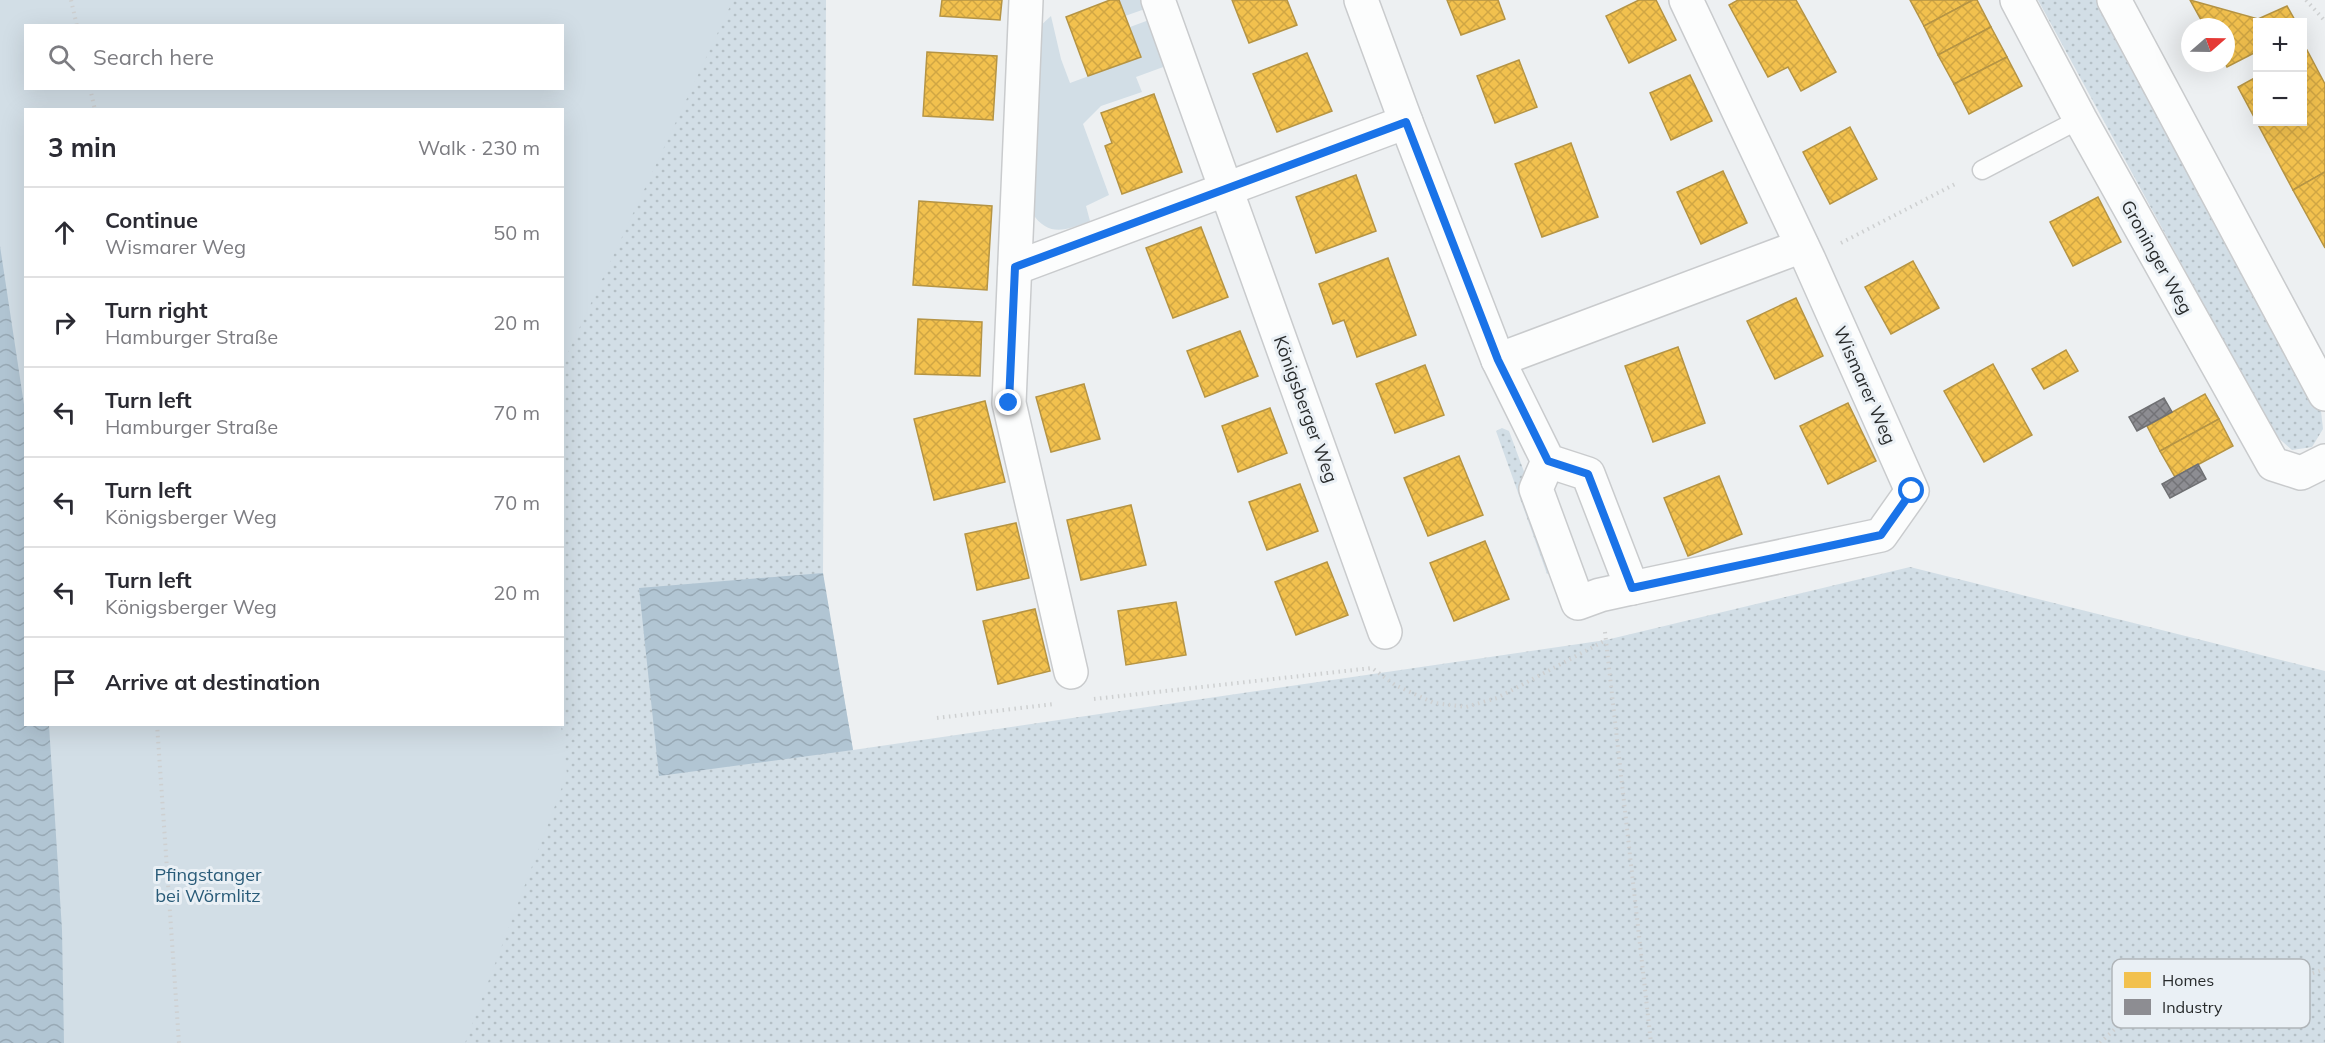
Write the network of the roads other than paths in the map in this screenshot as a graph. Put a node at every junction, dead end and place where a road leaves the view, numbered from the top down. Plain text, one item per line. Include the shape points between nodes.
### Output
1 (1026, 0) edge
2 (1158, 0) edge
3 (1361, 0) edge
4 (1686, 0) edge
5 (2017, 0) edge
6 (2114, 0) edge
7 (2080, 120) junction
8 (1406, 122) junction
9 (1982, 170) road end
10 (1227, 187) junction
11 (1805, 253) junction
12 (1015, 267) junction
13 (1498, 360) junction
14 (2325, 394) edge
15 (1548, 461) junction
16 (2325, 461) edge
17 (1632, 588) junction
18 (1385, 632) dead end
19 (1071, 672) dead end

1 - 12 street
2 - 10 street, Königsberger Weg
3 - 8 street
4 - 11 street, Wismarer Weg
5 - 7 street, Groninger Weg
6 - 14 street
7 - 9 lane
7 - 16 street, Groninger Weg via 2273,464 2301,473
8 - 10 street
8 - 13 street
10 - 12 street
10 - 18 street, Königsberger Weg
11 - 13 street
11 - 17 street, Wismarer Weg via 1912,491 1881,535
12 - 19 street via 1009,403
13 - 15 street
15 - 17 street via 1588,474
15 - 17 street via 1536,489 1578,603

